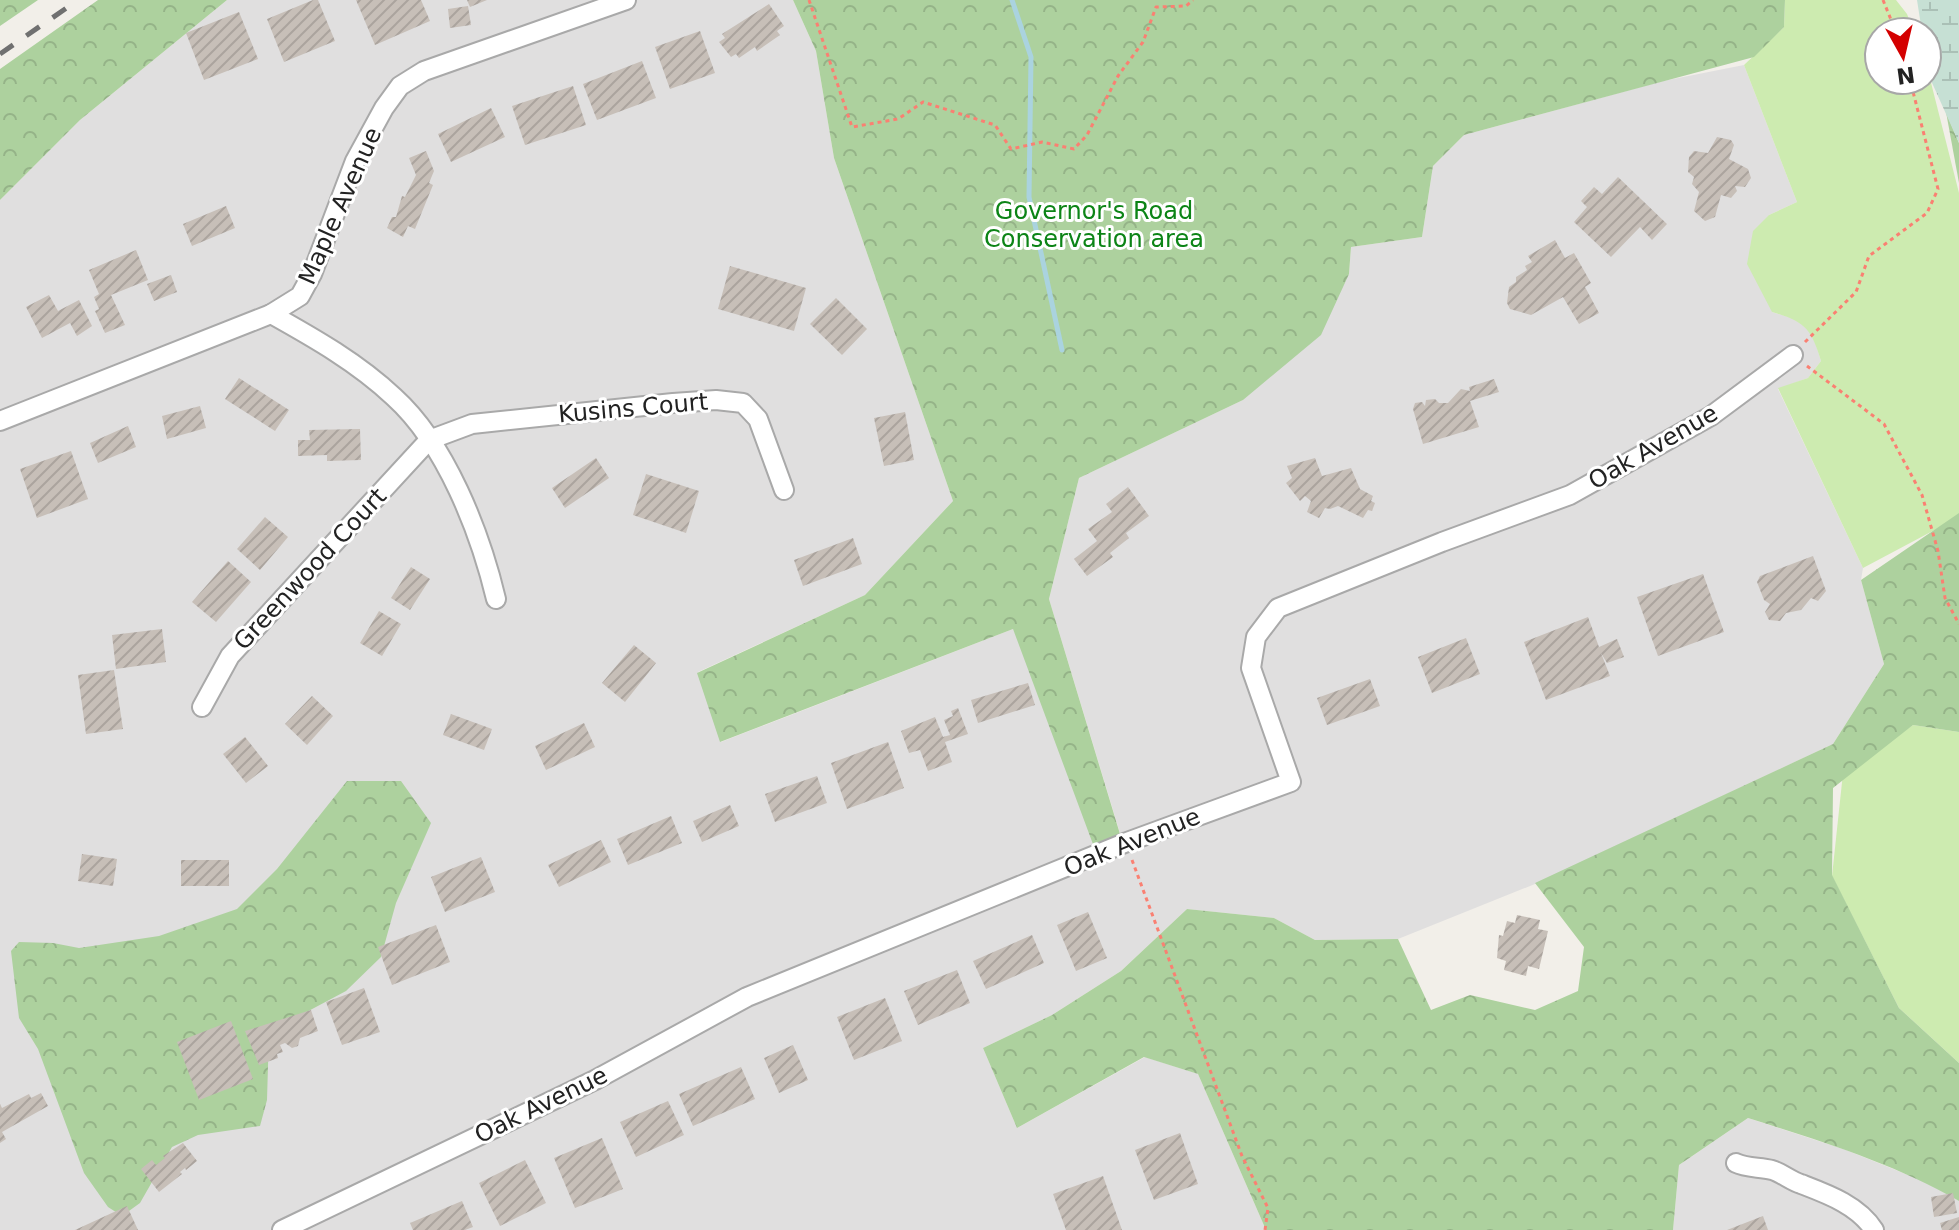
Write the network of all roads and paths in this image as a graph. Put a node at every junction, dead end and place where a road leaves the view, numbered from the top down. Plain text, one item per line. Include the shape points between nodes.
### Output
1 (626, 0) edge
2 (809, 0) edge
3 (1193, 0) edge
4 (1914, 96) edge
5 (271, 314) junction
6 (1793, 355) junction
7 (0, 421) edge
8 (429, 440) junction
9 (784, 490) dead end
10 (496, 599) dead end
11 (1959, 624) edge
12 (202, 707) dead end
13 (1130, 856) dead end
14 (1736, 1163) dead end
15 (282, 1230) edge
16 (1265, 1230) edge
17 (1874, 1230) edge

1 - 5 street, Maple Avenue via 424,71 400,86 355,161 300,296
2 - 3 path via 852,127 898,119 923,102 995,125 1011,149 1042,142 1074,149 1143,42 1156,7 1186,6
4 - 6 path via 1938,189 1927,213 1869,256 1856,292
5 - 7 street, Maple Avenue
5 - 8 street via 314,338 396,398
6 - 11 path via 1884,424 1922,495 1945,598
6 - 15 street, Oak Avenue via 1711,416 1570,495 1278,608 1256,637 1251,668 1291,782 1127,842 747,997 595,1080
8 - 9 street, Kusins Court via 472,424 673,403 743,403 758,419
8 - 10 street via 464,502
8 - 12 street, Greenwood Court via 230,656
13 - 16 path via 1242,1156 1268,1208
14 - 17 street via 1772,1170 1817,1190 1849,1206

